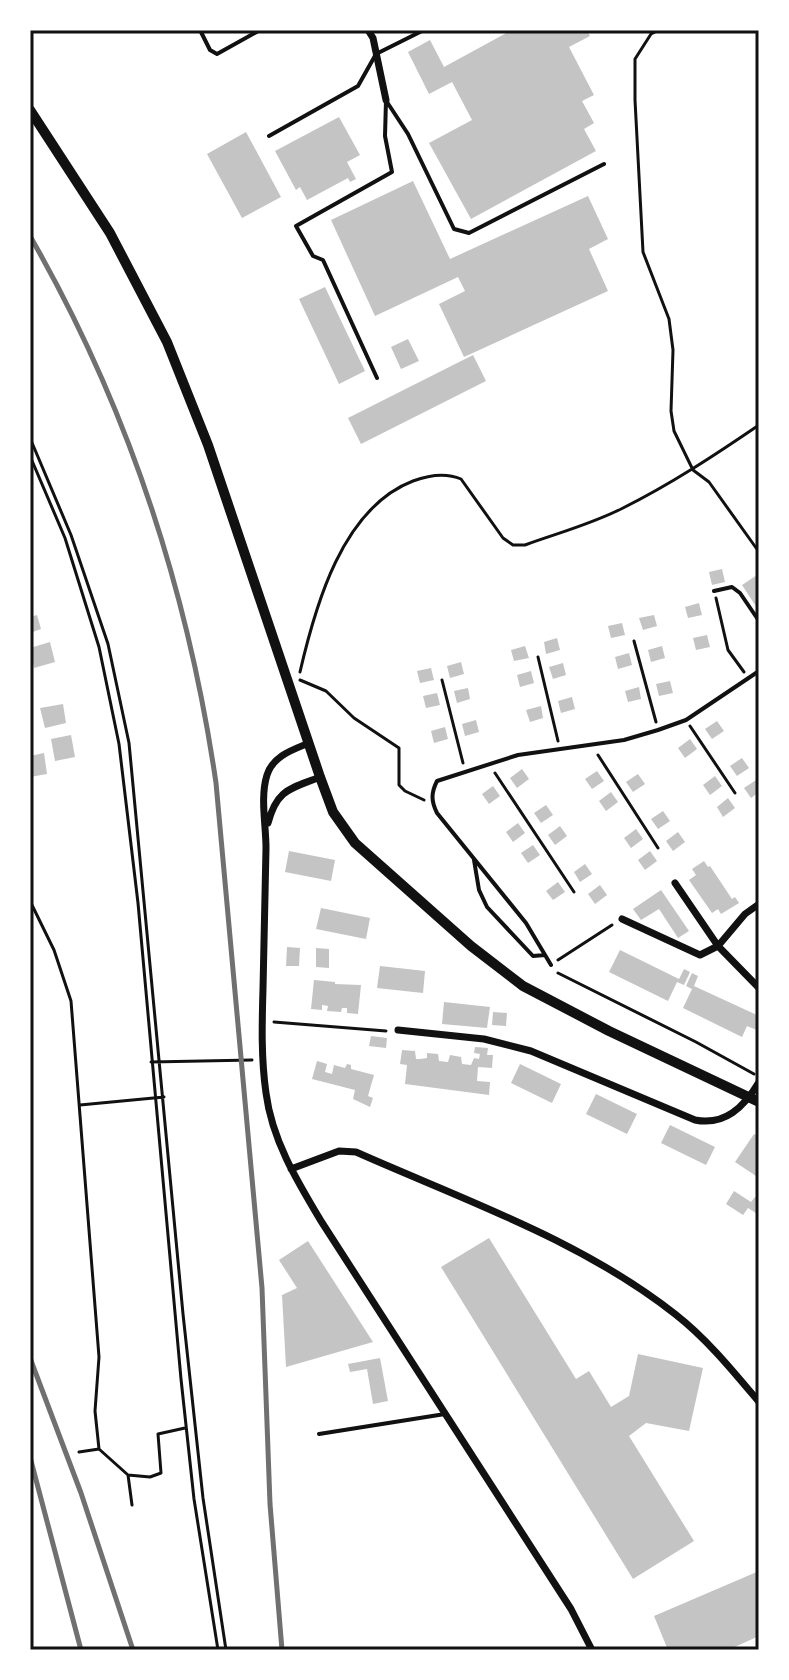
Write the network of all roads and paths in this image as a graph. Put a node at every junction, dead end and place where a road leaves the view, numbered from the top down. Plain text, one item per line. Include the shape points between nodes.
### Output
1 (200, 30) edge
2 (260, 30) edge
3 (368, 30) edge
4 (424, 30) edge
5 (659, 30) edge
6 (376, 54) junction
7 (386, 100) junction
8 (30, 110) edge
9 (269, 136) dead end
10 (604, 164) dead end
11 (377, 378) dead end
12 (759, 425) edge
13 (30, 438) edge
14 (30, 456) edge
15 (693, 470) junction
16 (759, 552) edge
17 (714, 591) joint
18 (759, 621) edge
19 (634, 641) dead end
20 (538, 657) dead end
21 (759, 671) edge
22 (749, 678) junction
23 (442, 680) dead end
24 (686, 720) junction
25 (658, 730) junction
26 (309, 743) junction
27 (591, 745) junction
28 (560, 748) junction
29 (489, 763) junction
30 (465, 771) junction
31 (320, 777) junction
32 (735, 793) dead end
33 (433, 804) junction
34 (266, 833) junction
35 (658, 848) dead end
36 (474, 859) junction
37 (675, 883) dead end
38 (574, 892) dead end
39 (30, 901) edge
40 (759, 904) edge
41 (622, 919) joint
42 (718, 946) junction
43 (545, 955) junction
44 (551, 965) junction
45 (759, 988) edge
46 (263, 1021) junction
47 (398, 1030) joint
48 (263, 1060) junction
49 (161, 1061) junction
50 (151, 1062) junction
51 (759, 1080) edge
52 (164, 1097) junction
53 (155, 1098) junction
54 (755, 1099) edge
55 (80, 1105) junction
56 (291, 1169) junction
57 (759, 1402) edge
58 (445, 1414) junction
59 (187, 1428) junction
60 (319, 1434) dead end
61 (99, 1449) junction
62 (79, 1452) dead end
63 (128, 1475) junction
64 (132, 1505) dead end
65 (218, 1650) edge
66 (226, 1650) edge
67 (592, 1650) edge

1 - 2 lane via 217,54
3 - 6 street
4 - 6 lane
5 - 15 path via 635,59 643,252 669,319 674,431
6 - 7 street
6 - 9 lane via 358,86
7 - 10 lane via 454,229 469,233
7 - 11 lane via 392,172 296,226 313,256 323,260
8 - 26 main road via 110,233 167,342 208,445
12 - 15 path
13 - 49 path via 108,644 129,743
14 - 50 path via 65,538 99,647 119,744
15 - 16 path via 709,482
15 - 33 path via 597,520 525,545 503,538 461,479 451,474 405,484 364,520 328,575 296,679 326,691 354,718 399,748 399,785
17 - 18 lane via 725,587 740,593
17 - 22 path via 728,650
19 - 25 path
20 - 28 path
21 - 22 lane
22 - 24 lane
23 - 30 path
24 - 25 lane
24 - 32 path
25 - 27 lane
26 - 31 main road
26 - 34 street via 287,752 267,773
27 - 28 lane
27 - 35 path
28 - 29 lane
29 - 30 lane
29 - 38 path
30 - 33 lane via 437,781
31 - 34 street via 283,792
31 - 54 main road via 333,812 355,843 497,968 609,1031
33 - 36 lane
34 - 46 street
36 - 43 lane
36 - 43 lane via 487,907 533,956
37 - 42 street
39 - 55 path via 71,1001
40 - 42 street
41 - 42 street via 700,955
41 - 44 path
42 - 45 street
43 - 44 lane
44 - 51 path via 560,975 696,1042
46 - 47 path
46 - 48 street
47 - 54 street via 531,1051 695,1120 724,1119
48 - 49 path
48 - 56 street via 266,1094
49 - 50 path
49 - 52 path
50 - 53 path
51 - 54 street
52 - 53 path
52 - 66 path via 201,1482
53 - 55 path
53 - 59 path
55 - 61 path via 99,1357
56 - 57 street via 339,1151 356,1152 566,1245 624,1276 678,1316
56 - 58 street
58 - 60 lane
58 - 67 street
59 - 63 path via 158,1434 161,1473
59 - 65 path
61 - 62 path
61 - 63 path
63 - 64 path

